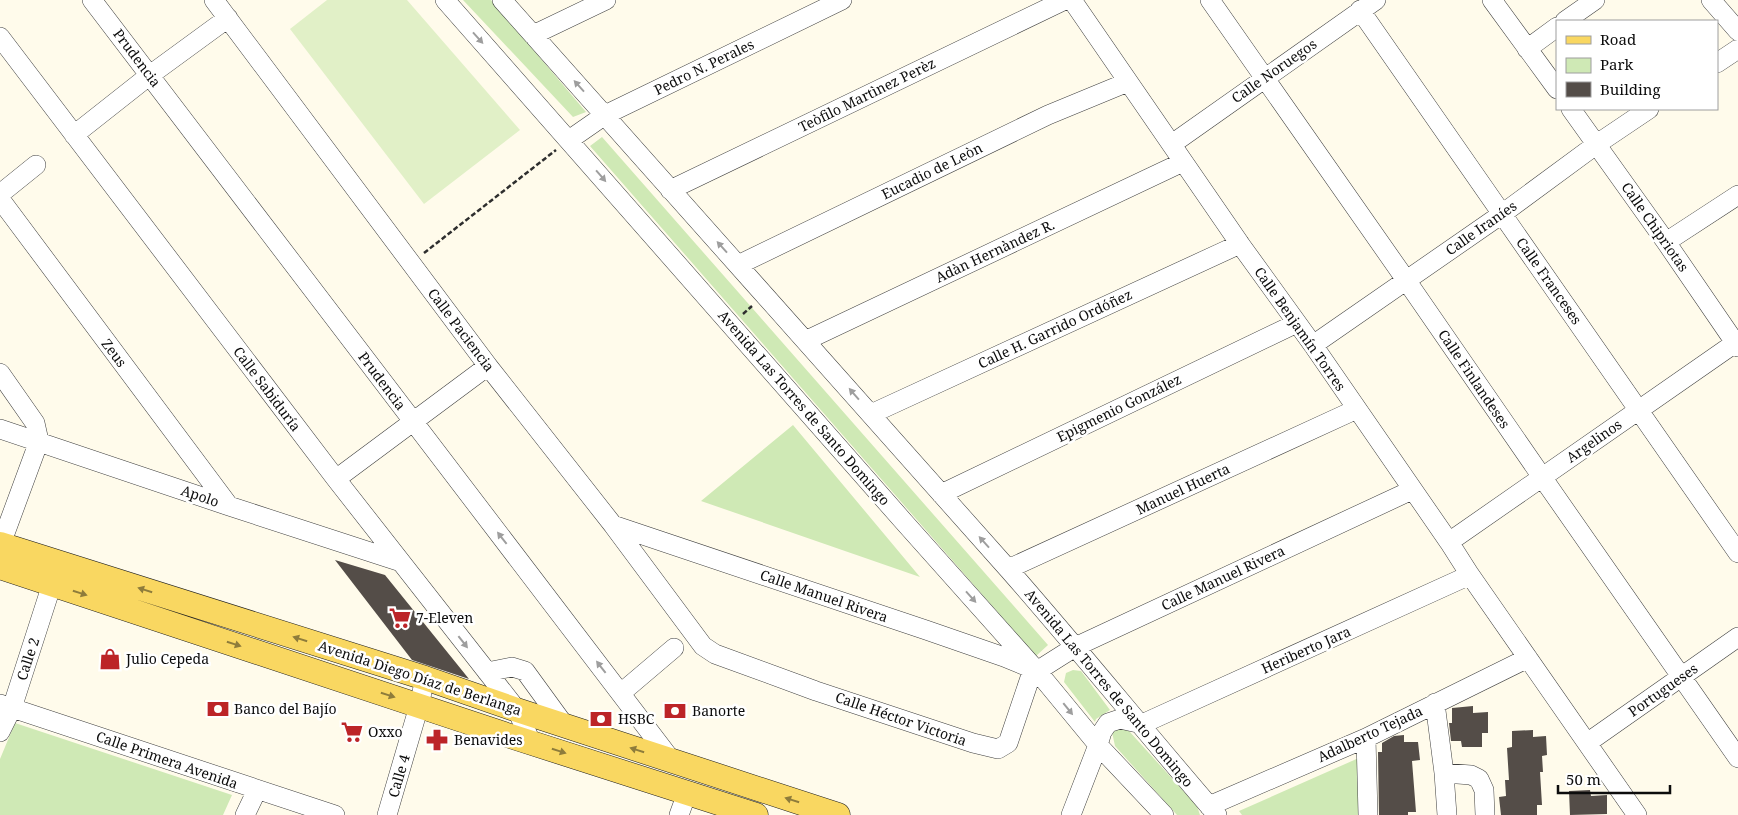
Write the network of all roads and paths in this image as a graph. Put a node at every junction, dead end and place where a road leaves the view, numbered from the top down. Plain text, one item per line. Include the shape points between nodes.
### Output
1 (92, 0) edge
2 (214, 0) edge
3 (444, 0) edge
4 (502, 0) edge
5 (606, 0) edge
6 (842, 0) edge
7 (1065, 0) edge
8 (1072, 0) edge
9 (1210, 0) edge
10 (1376, 0) edge
11 (1492, 0) edge
12 (1595, 0) edge
13 (1711, 0) edge
14 (1360, 10) junction
15 (228, 18) junction
16 (1566, 20) edge
17 (1556, 28) edge
18 (1738, 31) edge
19 (533, 35) junction
20 (0, 37) edge
21 (1526, 49) junction
22 (1738, 49) edge
23 (1718, 62) edge
24 (150, 75) junction
25 (1263, 78) junction
26 (1128, 82) junction
27 (1556, 89) edge
28 (1572, 110) edge
29 (1648, 110) edge
30 (605, 115) junction
31 (74, 135) junction
32 (569, 140) junction
33 (1172, 144) junction
34 (1597, 144) junction
35 (1183, 162) junction
36 (36, 165) dead end
37 (670, 190) junction
38 (0, 194) edge
39 (1738, 195) edge
40 (0, 199) edge
41 (1502, 214) junction
42 (1666, 242) junction
43 (1240, 244) junction
44 (411, 263) junction
45 (738, 265) junction
46 (1406, 280) junction
47 (764, 295) junction
48 (1297, 323) junction
49 (731, 324) junction
50 (806, 340) junction
51 (1313, 344) junction
52 (1737, 344) edge
53 (488, 366) junction
54 (0, 373) edge
55 (1357, 409) junction
56 (1639, 410) junction
57 (871, 414) junction
58 (413, 422) junction
59 (0, 429) edge
60 (39, 441) junction
61 (1542, 477) junction
62 (336, 479) junction
63 (1412, 490) junction
64 (941, 494) junction
65 (228, 506) junction
66 (614, 525) junction
67 (1449, 542) junction
68 (0, 552) edge
69 (1738, 553) edge
70 (401, 562) junction
71 (1008, 569) junction
72 (1470, 575) junction
73 (52, 584) junction
74 (1738, 637) edge
75 (1075, 647) junction
76 (674, 648) dead end
77 (715, 654) joint
78 (1528, 658) junction
79 (1035, 670) junction
80 (487, 672) junction
81 (1681, 676) junction
82 (425, 678) junction
83 (621, 693) junction
84 (1435, 703) junction
85 (6, 706) edge
86 (420, 706) junction
87 (517, 710) junction
88 (1142, 724) junction
89 (565, 726) junction
90 (0, 732) edge
91 (1366, 738) junction
92 (531, 742) junction
93 (1587, 743) junction
94 (1098, 745) junction
95 (1738, 758) edge
96 (672, 761) junction
97 (1444, 773) junction
98 (257, 790) junction
99 (687, 793) junction
100 (1213, 810) edge
101 (245, 815) edge
102 (334, 815) edge
103 (387, 815) edge
104 (679, 815) edge
105 (756, 815) edge
106 (838, 815) edge
107 (1071, 815) edge
108 (1164, 815) edge
109 (1368, 815) edge
110 (1447, 815) edge
111 (1485, 815) edge
112 (1637, 815) edge

1 - 24 street, Prudencia
2 - 15 street, Calle Paciencia
3 -> 32 street, Avenida Las Torres de Santo Domingo
4 - 19 street, Avenida Las Torres de Santo Domingo
5 - 19 street
6 - 30 street, Pedro N. Perales
7 - 37 street, Teòfilo Martìnez Perèz
8 - 26 street, Calle Benjamín Torres
9 - 25 street, Calle Finlandeses
10 - 14 street, Calle Noruegos
11 - 21 street
12 - 16 street
13 - 18 street
14 - 25 street, Calle Noruegos
14 - 41 street, Calle Franceses
15 - 24 street
15 - 44 street, Calle Paciencia
17 - 21 street
30 -> 19 street, Avenida Las Torres de Santo Domingo
20 - 31 street, Calle Sabiduría
21 - 27 street
22 - 23 street
24 - 31 street
24 - 58 street, Prudencia
25 - 33 street, Calle Noruegos
25 - 46 street, Calle Finlandeses
26 - 33 street, Calle Benjamín Torres
26 - 45 street, Eucadio de Leòn via 1048,115
28 - 34 street, Calle Chipriotas
29 - 34 street, Calle Iraníes
30 - 32 street, Pedro N. Perales
30 - 37 street, Avenida Las Torres de Santo Domingo
31 - 62 street, Calle Sabiduría
32 - 44 path
32 -> 49 street, Avenida Las Torres de Santo Domingo
33 - 35 street, Calle Benjamín Torres
34 - 41 street, Calle Iraníes
34 - 42 street, Calle Chipriotas
35 - 43 street, Calle Benjamín Torres
35 - 50 street, Adàn Hernàndez R.
36 - 38 street
45 -> 37 street, Avenida Las Torres de Santo Domingo
39 - 42 street
40 - 65 street, Zeus
41 - 46 street, Calle Iraníes
41 - 56 street, Calle Franceses
42 - 52 street, Calle Chipriotas
43 - 48 street, Calle Benjamín Torres
43 - 57 street, Calle H. Garrido Ordóñez
44 - 53 street, Calle Paciencia
45 - 47 street, Avenida Las Torres de Santo Domingo
46 - 51 street, Calle Iraníes
46 - 61 street, Calle Finlandeses
47 - 49 path
47 - 50 street, Avenida Las Torres de Santo Domingo
48 - 51 street, Calle Benjamín Torres
48 - 64 street, Epigmenio González
49 -> 79 street, Avenida Las Torres de Santo Domingo
57 -> 50 street, Avenida Las Torres de Santo Domingo
51 - 55 street, Calle Benjamín Torres
52 - 56 street, Argelinos
53 - 58 street
53 - 66 street, Calle Paciencia
54 - 60 street via 35,423
55 - 63 street, Calle Benjamín Torres
55 - 71 street, Manuel Huerta
56 - 61 street, Argelinos
56 - 69 street, Calle Franceses
57 - 64 street, Avenida Las Torres de Santo Domingo
58 - 62 street
83 -> 58 street, Prudencia
59 - 60 street, Apolo
60 - 65 street, Apolo
60 - 68 street
61 - 67 street, Argelinos
61 - 81 street, Calle Finlandeses
62 - 70 street, Calle Sabiduría
63 - 67 street, Calle Benjamín Torres
63 - 75 street, Calle Manuel Rivera
71 -> 64 street, Avenida Las Torres de Santo Domingo
65 - 70 street, Apolo
66 - 77 street, Calle Paciencia via 703,646
66 - 79 street, Calle Manuel Rivera
67 - 72 street, Calle Benjamín Torres
68 - 73 main road, Avenida Diego Díaz de Berlanga
82 -> 68 main road, Avenida Diego Díaz de Berlanga
70 -> 80 street, Calle Sabiduría
71 - 75 street, Avenida Las Torres de Santo Domingo
72 - 78 street, Calle Benjamín Torres
72 - 88 street, Heriberto Jara
73 - 85 street, Calle 2
73 -> 86 main road, Avenida Diego Díaz de Berlanga
74 - 81 street, Portugueses
75 - 79 street, Calle Manuel Rivera
75 - 88 street, Avenida Las Torres de Santo Domingo
76 - 83 street
77 - 79 street, Calle Héctor Victoria via 984,747 998,749 1008,744
78 - 84 street, Adalberto Tejada
78 - 93 street, Calle Benjamín Torres
79 -> 94 street, Avenida Las Torres de Santo Domingo
80 - 87 street, Calle Sabiduría
80 - 89 street via 512,667 525,671
81 - 93 street, Portugueses
81 - 95 street, Calle Finlandeses
82 - 86 street, Calle 4
82 - 87 main road, Avenida Diego Díaz de Berlanga
83 - 96 street, Prudencia
84 - 91 street, Adalberto Tejada
84 - 97 street
85 - 90 street, Calle 2
85 - 98 street, Calle Primera Avenida
86 - 92 main road, Avenida Diego Díaz de Berlanga
86 - 103 street, Calle 4
87 - 89 main road, Avenida Diego Díaz de Berlanga
87 - 92 street, Calle Sabiduría
88 - 94 street via 1120,719 1108,723
88 - 100 street, Avenida Las Torres de Santo Domingo
96 -> 89 main road, Avenida Diego Díaz de Berlanga
91 - 100 street, Adalberto Tejada
91 - 109 street
92 -> 99 main road, Avenida Diego Díaz de Berlanga
93 - 112 street, Calle Benjamín Torres
94 - 107 street
94 - 108 street, Avenida Las Torres de Santo Domingo
106 -> 96 main road, Avenida Diego Díaz de Berlanga
97 - 110 street
97 - 111 street via 1479,778 1484,790
98 - 101 street
98 - 102 street, Calle Primera Avenida
99 - 104 street
99 - 105 main road, Avenida Diego Díaz de Berlanga

